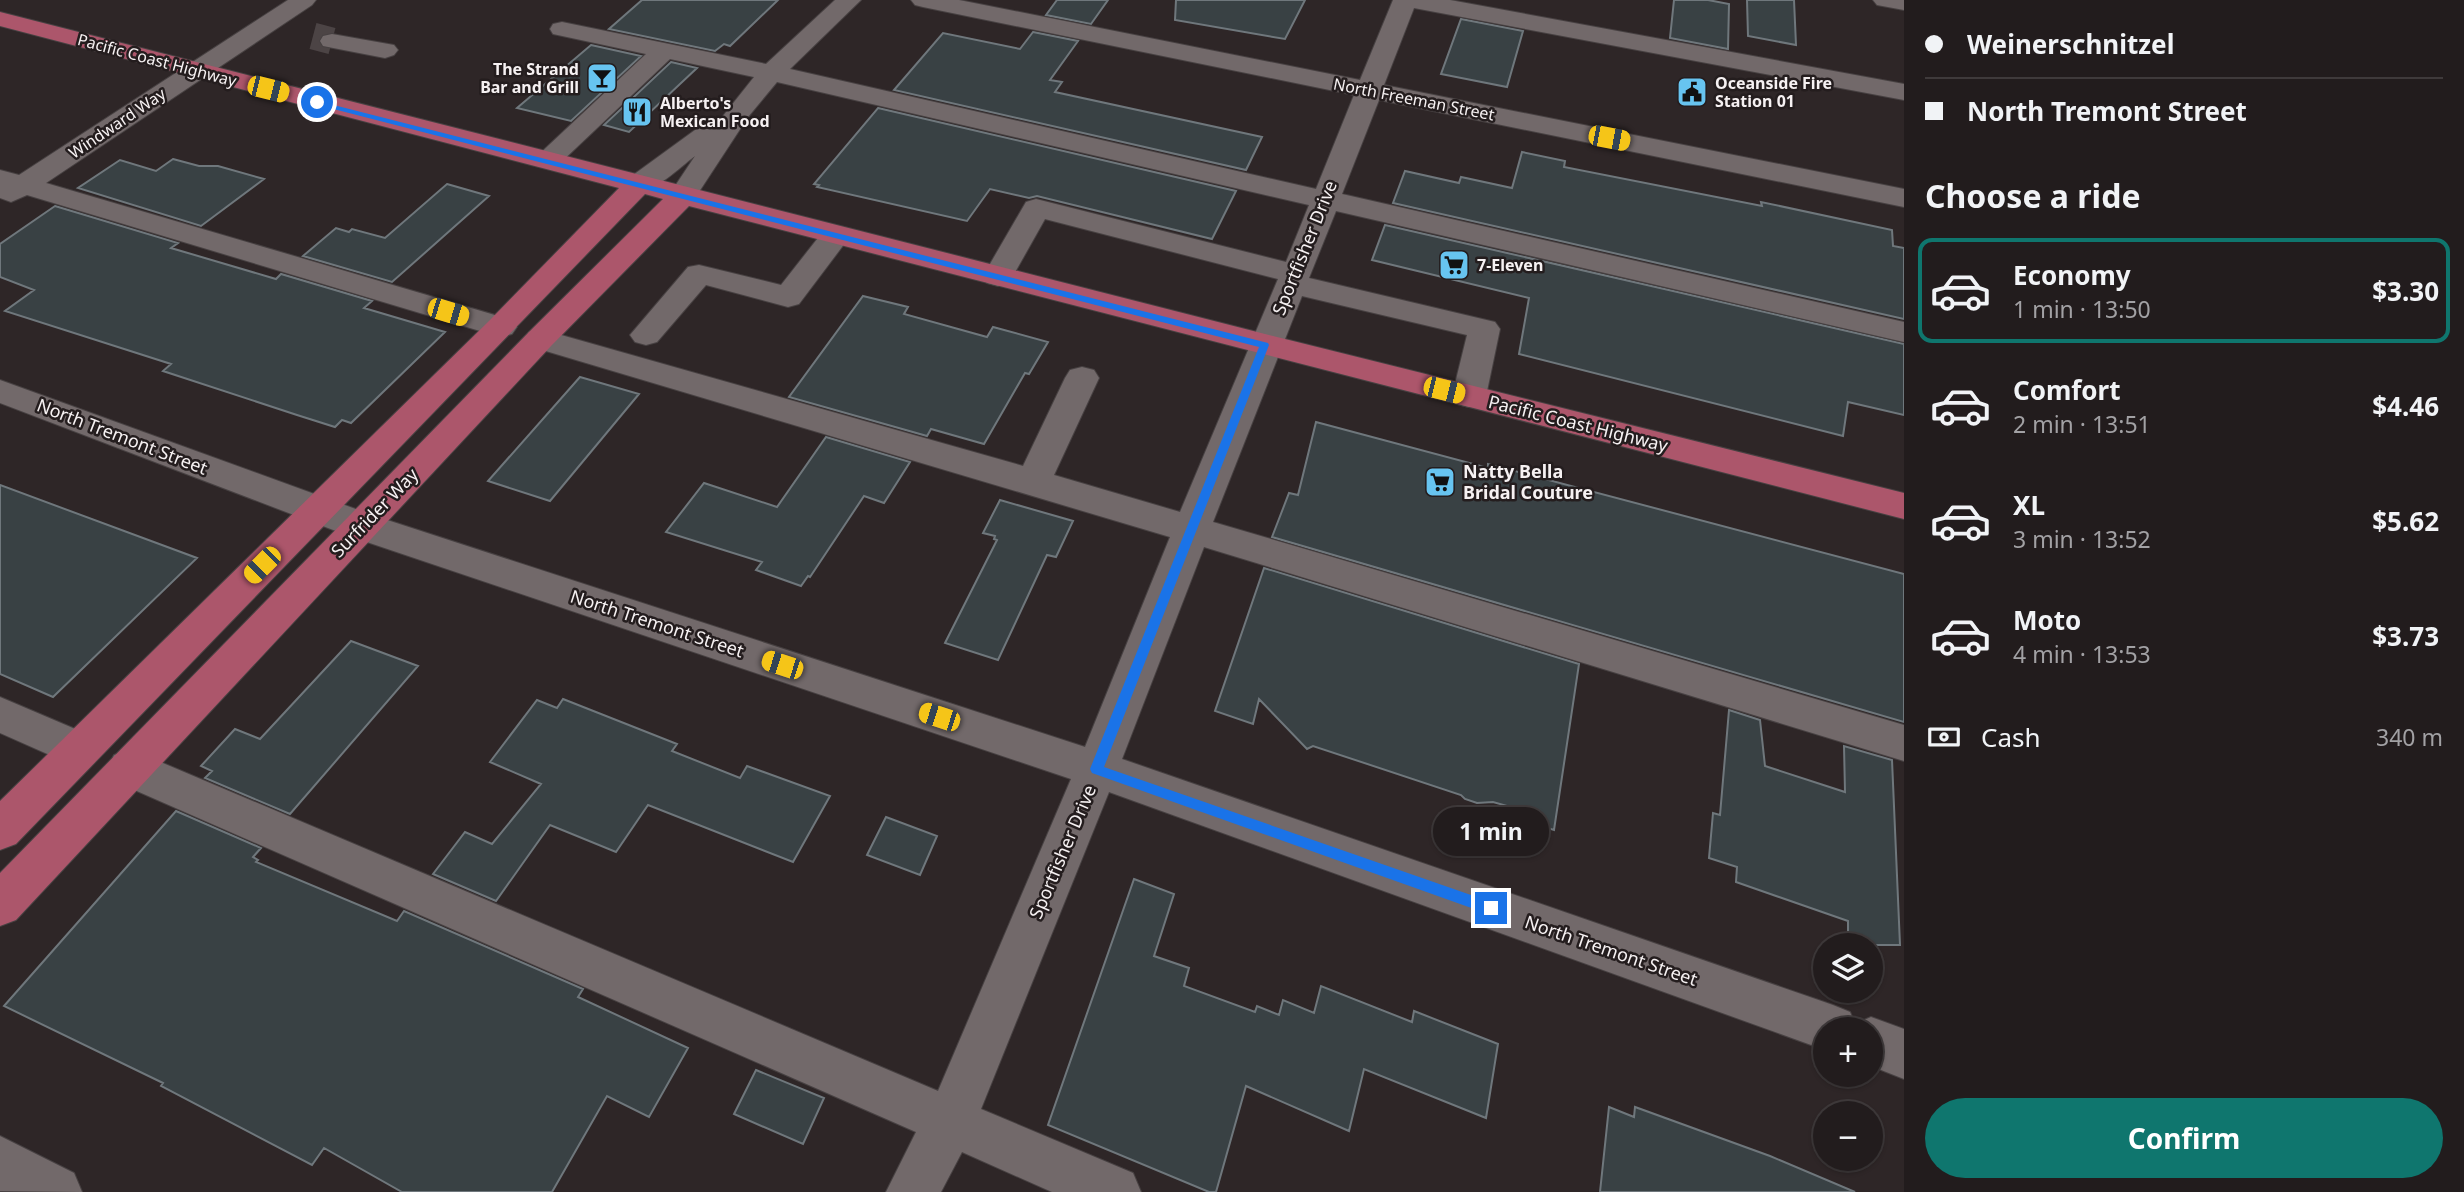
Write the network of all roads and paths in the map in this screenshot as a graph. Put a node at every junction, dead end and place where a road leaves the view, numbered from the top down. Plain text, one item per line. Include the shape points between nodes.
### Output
1 (304, 0) edge
2 (849, 0) edge
3 (923, 0) edge
4 (1405, 0) edge
5 (1411, 0) edge
6 (1885, 0) edge
7 (1904, 3) edge
8 (0, 19) edge
9 (265, 25) junction
10 (562, 29) dead end
11 (301, 33) tunnel mouth
12 (332, 41) tunnel mouth
13 (385, 50) dead end
14 (664, 51) junction
15 (195, 71) junction
16 (771, 73) junction
17 (1368, 90) junction
18 (1904, 92) edge
19 (738, 113) junction
20 (547, 160) junction
21 (639, 184) junction
22 (8, 187) edge
23 (683, 195) junction
24 (1904, 198) edge
25 (1325, 200) junction
26 (836, 234) junction
27 (998, 276) junction
28 (1294, 279) junction
29 (501, 327) junction
30 (1904, 332) edge
31 (646, 335) dead end
32 (540, 339) junction
33 (1265, 345) junction
34 (1082, 378) dead end
35 (0, 391) edge
36 (1469, 396) junction
37 (1033, 482) junction
38 (1904, 506) edge
39 (317, 510) junction
40 (362, 526) junction
41 (1192, 531) junction
42 (0, 714) edge
43 (1904, 743) edge
44 (79, 750) junction
45 (129, 768) junction
46 (1097, 769) junction
47 (0, 831) edge
48 (0, 905) edge
49 (1813, 1022) edge
50 (1883, 1046) edge
51 (1904, 1054) edge
52 (950, 1122) junction
53 (0, 1162) edge
54 (55, 1192) edge
55 (913, 1192) edge
56 (1114, 1192) edge

1 - 9 street, Windward Way
2 - 16 street, Surfrider Way
3 - 17 street, North Freeman Street
4 - 17 street, Sportfisher Drive
5 - 18 street
6 - 7 street
8 - 15 main road, Pacific Coast Highway
9 - 11 street
9 - 15 street, Windward Way
10 - 14 street
12 - 13 street
14 - 16 street
14 - 20 street
15 - 20 main road, Pacific Coast Highway
15 - 22 street, Windward Way
16 - 19 street, Surfrider Way
16 - 25 street
17 - 24 street, North Freeman Street
17 - 25 street, Sportfisher Drive
19 - 21 street, Surfrider Way
19 - 23 street, Surfrider Way
20 - 21 main road, Pacific Coast Highway
21 - 23 main road, Pacific Coast Highway
21 - 29 main road, Surfrider Way
22 - 29 street
23 - 26 main road, Pacific Coast Highway
23 - 32 main road, Surfrider Way
25 - 28 street, Sportfisher Drive
25 - 30 street
26 - 27 main road, Pacific Coast Highway
26 - 31 street via 788,297 699,274
27 - 28 street via 1036,208
27 - 33 main road, Pacific Coast Highway
28 - 33 street, Sportfisher Drive
28 - 36 street via 1484,329
29 - 39 main road, Surfrider Way
32 - 37 street
32 - 40 main road, Surfrider Way
33 - 36 main road, Pacific Coast Highway
33 - 41 street, Sportfisher Drive
34 - 37 street
35 - 39 street, North Tremont Street
36 - 38 main road, Pacific Coast Highway
37 - 41 street
39 - 40 street, North Tremont Street
39 - 44 main road, Surfrider Way
40 - 45 main road, Surfrider Way
40 - 46 street, North Tremont Street
41 - 43 street
41 - 46 street, Sportfisher Drive
42 - 44 street
44 - 47 main road, Surfrider Way
45 - 48 main road, Surfrider Way
45 - 52 street
46 - 49 street, North Tremont Street
46 - 52 street, Sportfisher Drive
50 - 51 street
52 - 55 street, Sportfisher Drive
52 - 56 street
53 - 54 street

